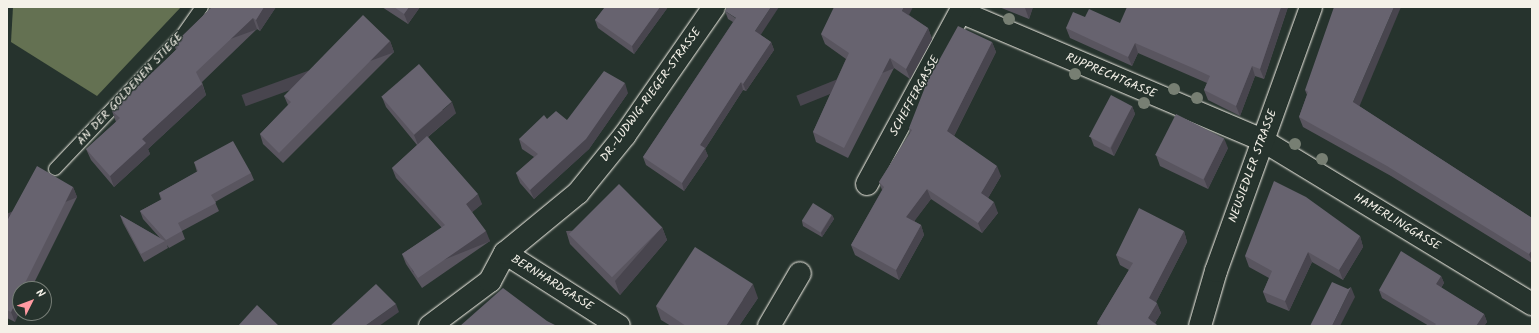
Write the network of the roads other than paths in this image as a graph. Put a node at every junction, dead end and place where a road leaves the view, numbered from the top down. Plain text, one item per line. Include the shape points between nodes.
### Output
1 (202, 7) edge
2 (714, 7) edge
3 (1311, 7) edge
4 (962, 9) edge
5 (1262, 140) junction
6 (55, 169) dead end
7 (867, 184) dead end
8 (505, 253) junction
9 (800, 273) dead end
10 (1532, 304) edge
11 (430, 326) edge
12 (619, 326) edge
13 (769, 326) edge
14 (1200, 326) edge

1 - 6 lane, AN DER GOLDENEN STIEGE via 183,34
2 - 8 street, DR.-LUDWIG-RIEGER-STRASSE via 625,135 578,194
3 - 5 street, NEUSIEDLER STRASSE
4 - 5 street, RUPPRECHTGASSE
4 - 7 street, SCHEFFERGASSE
5 - 10 street, HAMERLINGGASSE
5 - 14 street, NEUSIEDLER STRASSE
8 - 11 street, DR.-LUDWIG-RIEGER-STRASSE via 490,281
8 - 12 street, BERNHARDGASSE
9 - 13 street

